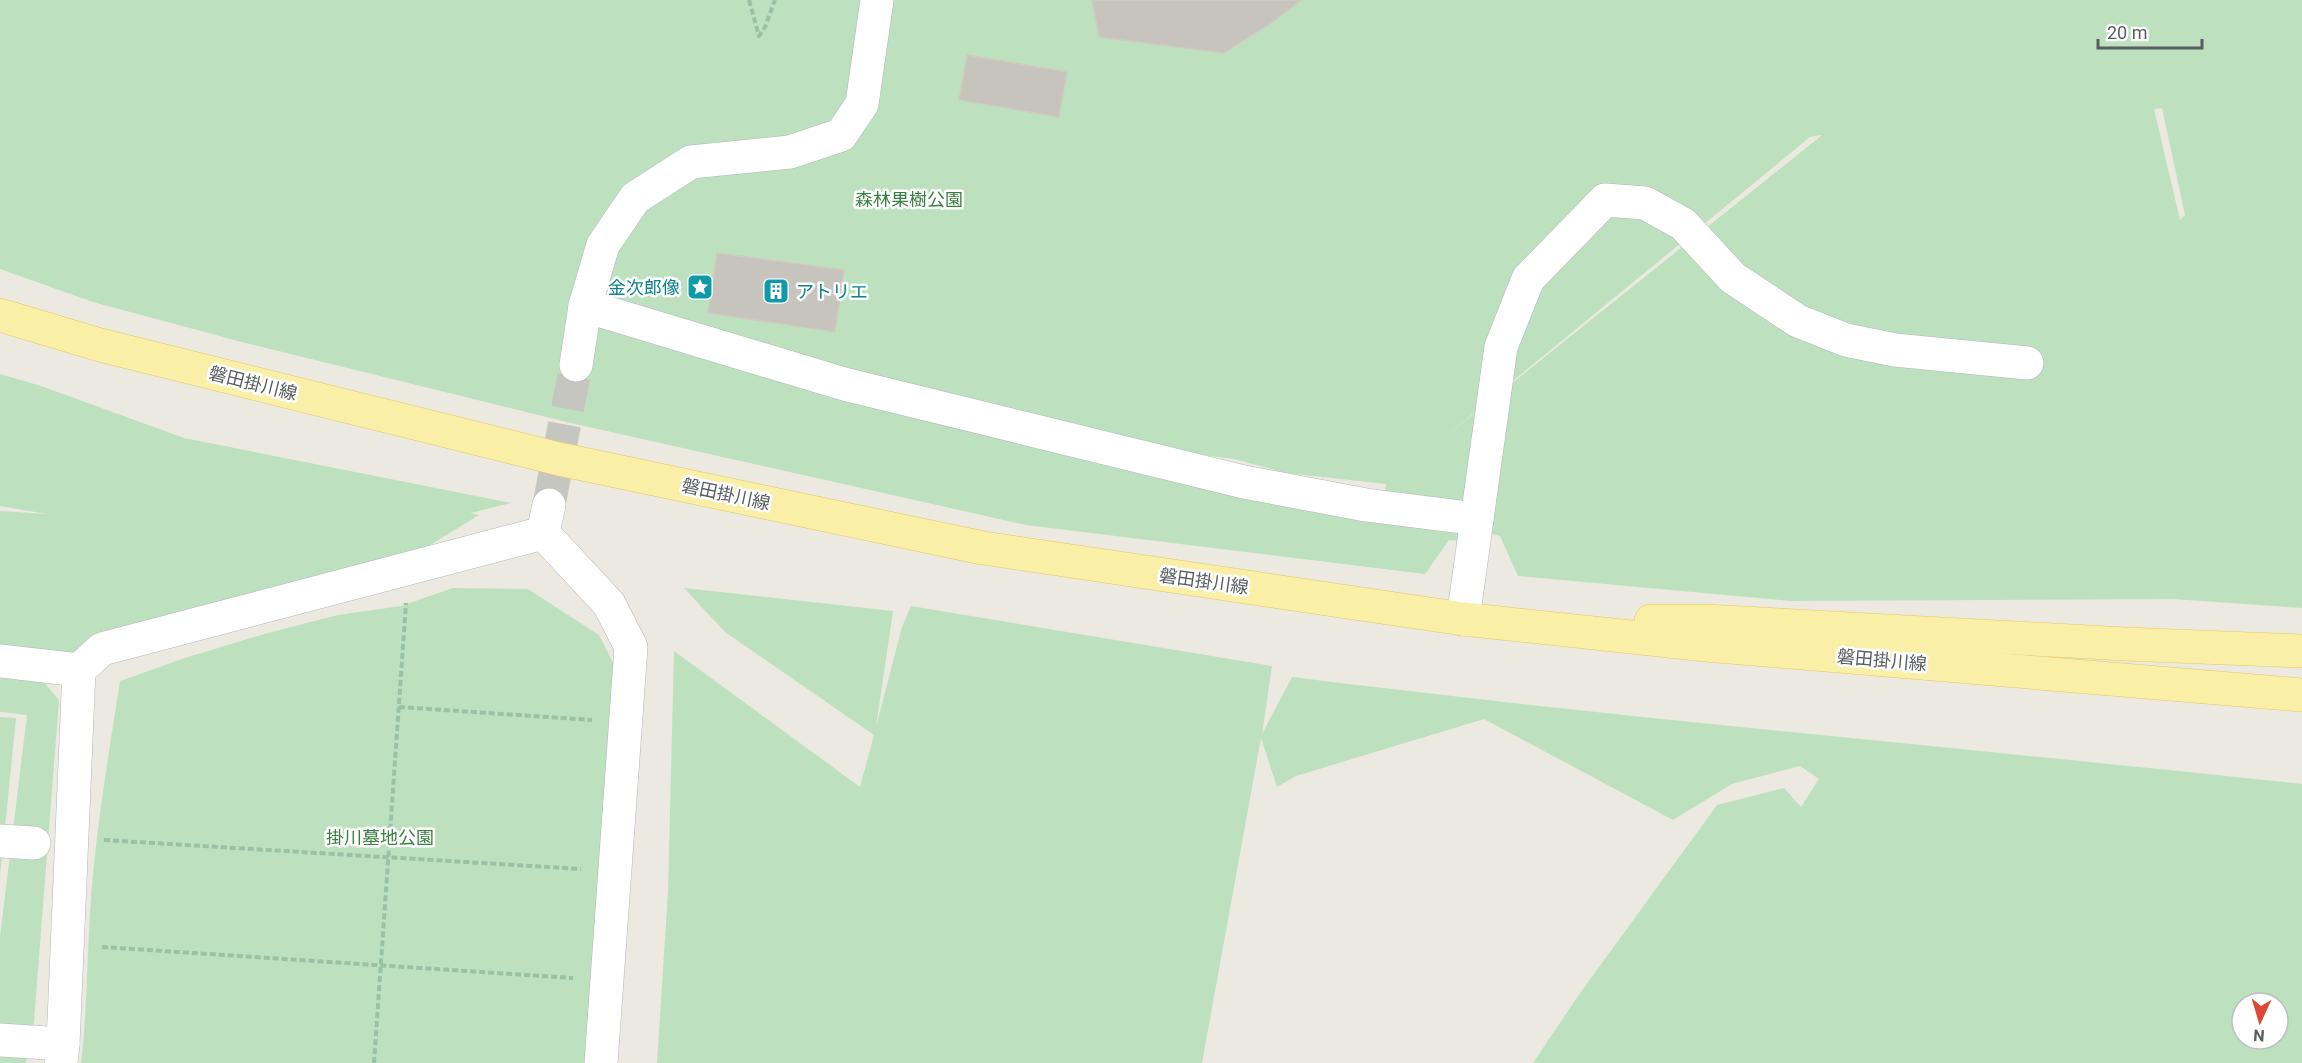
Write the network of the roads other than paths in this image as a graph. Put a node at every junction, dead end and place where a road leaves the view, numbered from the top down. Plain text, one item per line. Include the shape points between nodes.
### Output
1 (877, 0) edge
2 (585, 306) junction
3 (0, 315) edge
4 (2027, 363) dead end
5 (576, 365) tunnel mouth
6 (1477, 519) junction
7 (1463, 619) junction
8 (2302, 651) edge
9 (0, 661) edge
10 (79, 670) junction
11 (2302, 695) edge
12 (0, 841) edge
13 (34, 843) dead end
14 (0, 1040) edge
15 (62, 1053) edge
16 (601, 1063) edge

1 - 2 street via 862,104 841,135 790,152 691,162 635,198 603,245
2 - 5 street
2 - 6 street via 844,384 1244,482 1366,505
3 - 7 main road, 磐田掛川線 via 100,345 559,459 983,548
4 - 6 street via 1895,350 1846,340 1798,321 1733,278 1683,224 1645,202 1605,200 1528,279 1502,347
6 - 7 street
7 - 8 main road, 磐田掛川線 via 1706,621
7 - 11 main road, 磐田掛川線 via 1706,645
9 - 10 street
10 - 15 street
10 - 16 street via 102,650 409,568 546,519 609,604 631,647
12 - 13 street
14 - 15 street

